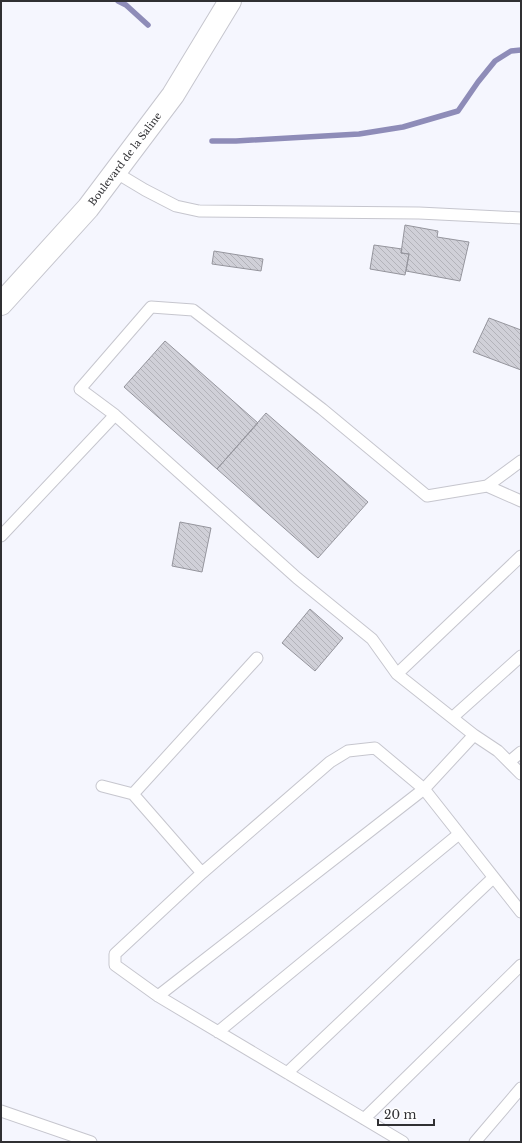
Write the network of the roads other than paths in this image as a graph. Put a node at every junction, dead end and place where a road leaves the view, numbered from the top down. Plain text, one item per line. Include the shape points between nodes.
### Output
1 (230, 1) edge
2 (115, 172) junction
3 (521, 218) edge
4 (1, 304) edge
5 (115, 415) junction
6 (521, 461) edge
7 (487, 486) junction
8 (521, 501) edge
9 (1, 536) edge
10 (521, 556) edge
11 (521, 656) edge
12 (257, 658) dead end
13 (397, 674) junction
14 (453, 717) junction
15 (474, 735) junction
16 (521, 752) edge
17 (509, 762) junction
18 (521, 774) edge
19 (102, 786) dead end
20 (424, 789) junction
21 (133, 794) junction
22 (459, 834) junction
23 (202, 874) junction
24 (493, 878) junction
25 (521, 912) edge
26 (521, 965) edge
27 (158, 996) junction
28 (218, 1032) junction
29 (287, 1073) junction
30 (521, 1088) edge
31 (1, 1111) edge
32 (364, 1119) junction
33 (91, 1142) edge
34 (403, 1142) edge
35 (476, 1142) edge

1 - 2 main road, Boulevard de la Saline via 173,95
2 - 3 lane via 176,206 199,211 419,213
2 - 4 main road, Boulevard de la Saline via 88,208
5 - 7 lane via 80,389 150,307 193,310 322,409 427,496
5 - 9 lane
5 - 13 lane via 297,578 372,638
6 - 7 lane
7 - 8 lane
10 - 13 lane
11 - 14 lane
12 - 21 lane
13 - 14 lane
14 - 15 lane
15 - 17 lane
15 - 20 lane
16 - 17 lane
17 - 18 lane
19 - 21 lane
20 - 22 lane
20 - 23 lane via 375,748 348,751 330,762
20 - 27 lane
21 - 23 lane
22 - 24 lane
22 - 28 lane
23 - 27 lane via 115,954 114,965
24 - 25 lane
24 - 29 lane
26 - 32 lane
27 - 28 lane
28 - 29 lane
29 - 32 lane
30 - 35 lane
31 - 33 lane
32 - 34 lane

